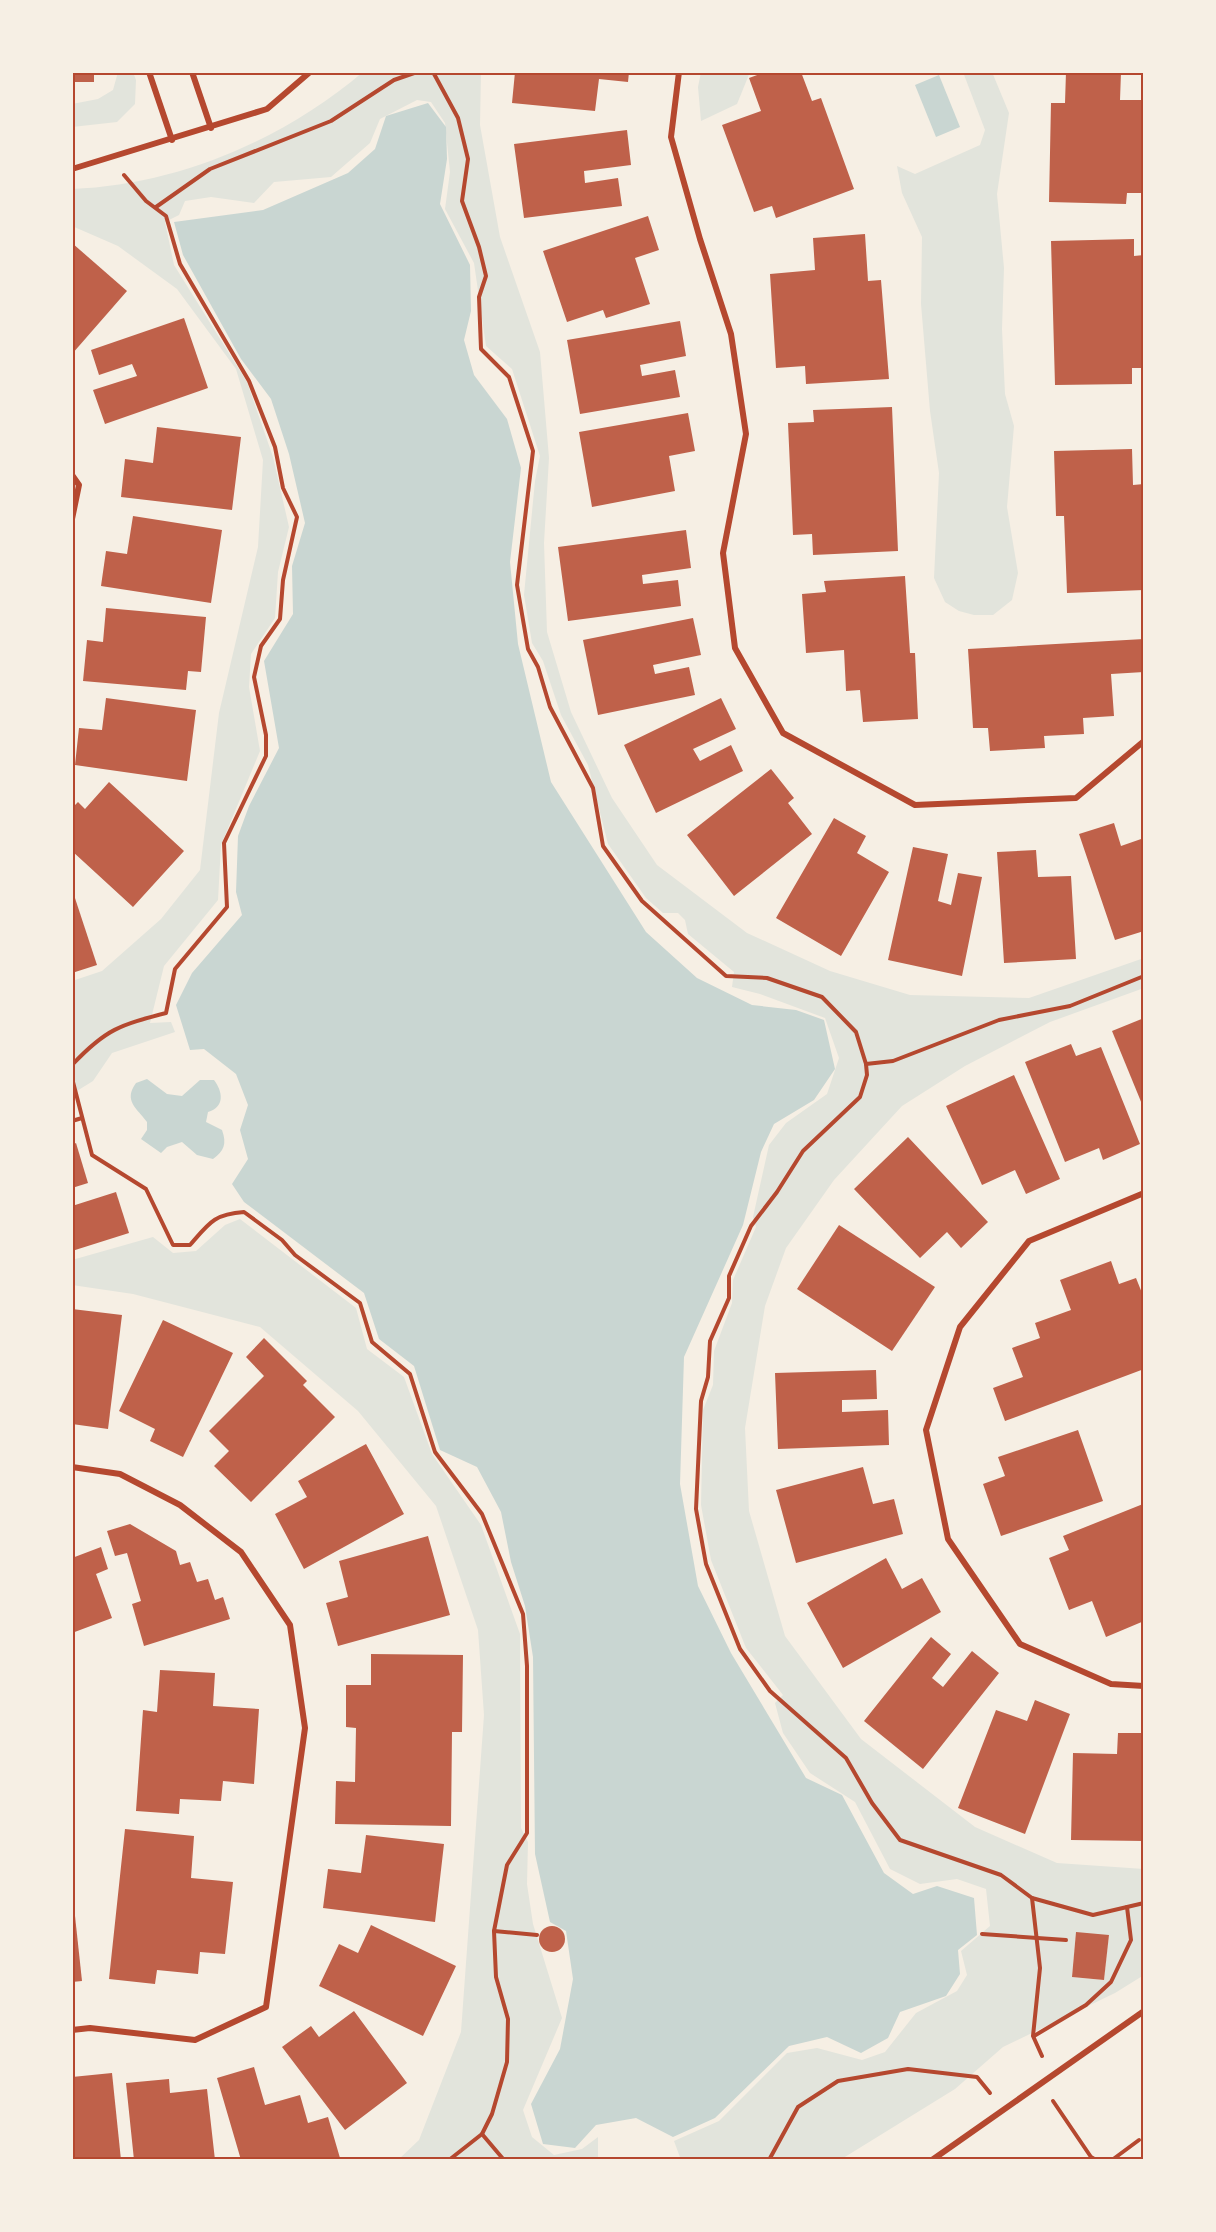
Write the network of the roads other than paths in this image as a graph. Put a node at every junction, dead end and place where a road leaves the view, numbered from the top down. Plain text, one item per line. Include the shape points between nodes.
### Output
1 (149, 72) edge
2 (192, 72) edge
3 (310, 72) edge
4 (679, 72) edge
5 (211, 128) junction
6 (172, 140) junction
7 (72, 169) edge
8 (72, 476) edge
9 (72, 519) edge
10 (1144, 741) edge
11 (1144, 1193) edge
12 (72, 1467) edge
13 (1144, 1686) edge
14 (1144, 2012) edge
15 (72, 2030) edge
16 (932, 2160) edge

1 - 6 street
2 - 5 street
3 - 5 street via 267,109
4 - 10 street via 671,137 731,334 746,434 723,553 735,648 783,733 915,805 1076,798
5 - 6 street
6 - 7 street
8 - 9 street via 79,485
11 - 13 street via 1029,1241 960,1327 926,1430 948,1539 1020,1644 1111,1684
12 - 15 street via 120,1474 180,1505 241,1552 290,1625 304,1728 266,2007 195,2040 90,2028
14 - 16 street

